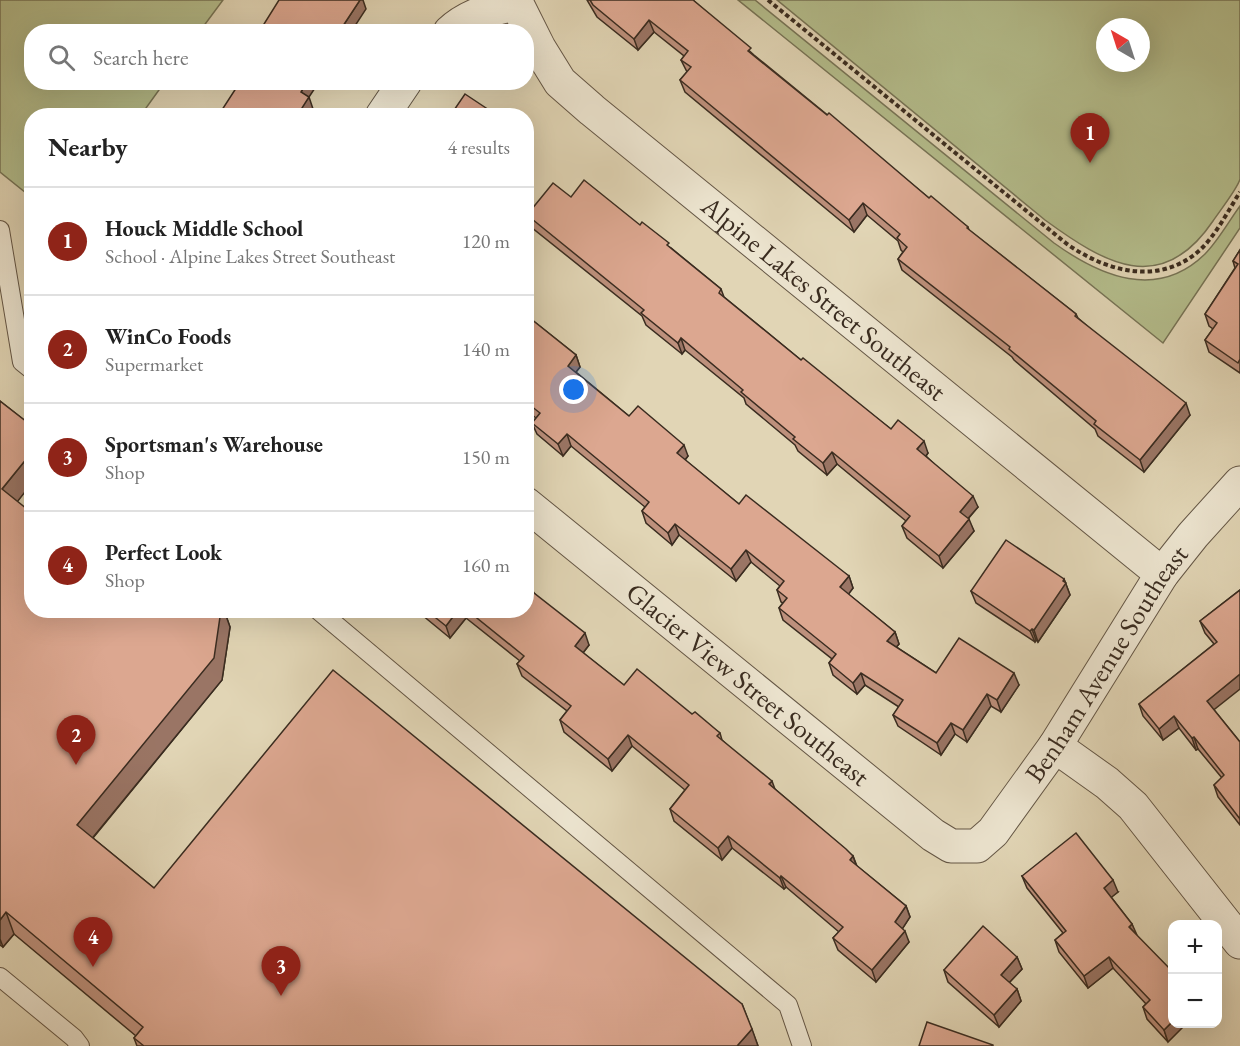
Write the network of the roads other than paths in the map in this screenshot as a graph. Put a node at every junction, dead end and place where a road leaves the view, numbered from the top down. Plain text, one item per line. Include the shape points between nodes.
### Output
1 (515, 2) edge
2 (459, 24) edge
3 (526, 24) edge
4 (534, 38) edge
5 (400, 90) edge
6 (387, 108) edge
7 (0, 230) edge
8 (24, 364) edge
9 (1240, 483) edge
10 (534, 511) edge
11 (1162, 574) junction
12 (328, 618) edge
13 (1055, 746) junction
14 (977, 846) joint
15 (1240, 942) edge
16 (0, 977) edge
17 (80, 1046) edge
18 (802, 1046) edge

1 - 2 street
1 - 3 street, Alpine Lakes Street Southeast
4 - 11 street, Alpine Lakes Street Southeast via 560,82 592,111
5 - 6 street
7 - 8 lane
9 - 11 street, Benham Avenue Southeast
10 - 14 street, Glacier View Street Southeast via 933,835 951,846
11 - 13 street, Benham Avenue Southeast
12 - 18 lane via 788,1005
13 - 14 street, Benham Avenue Southeast via 993,832
13 - 15 street via 1132,806
16 - 17 lane

